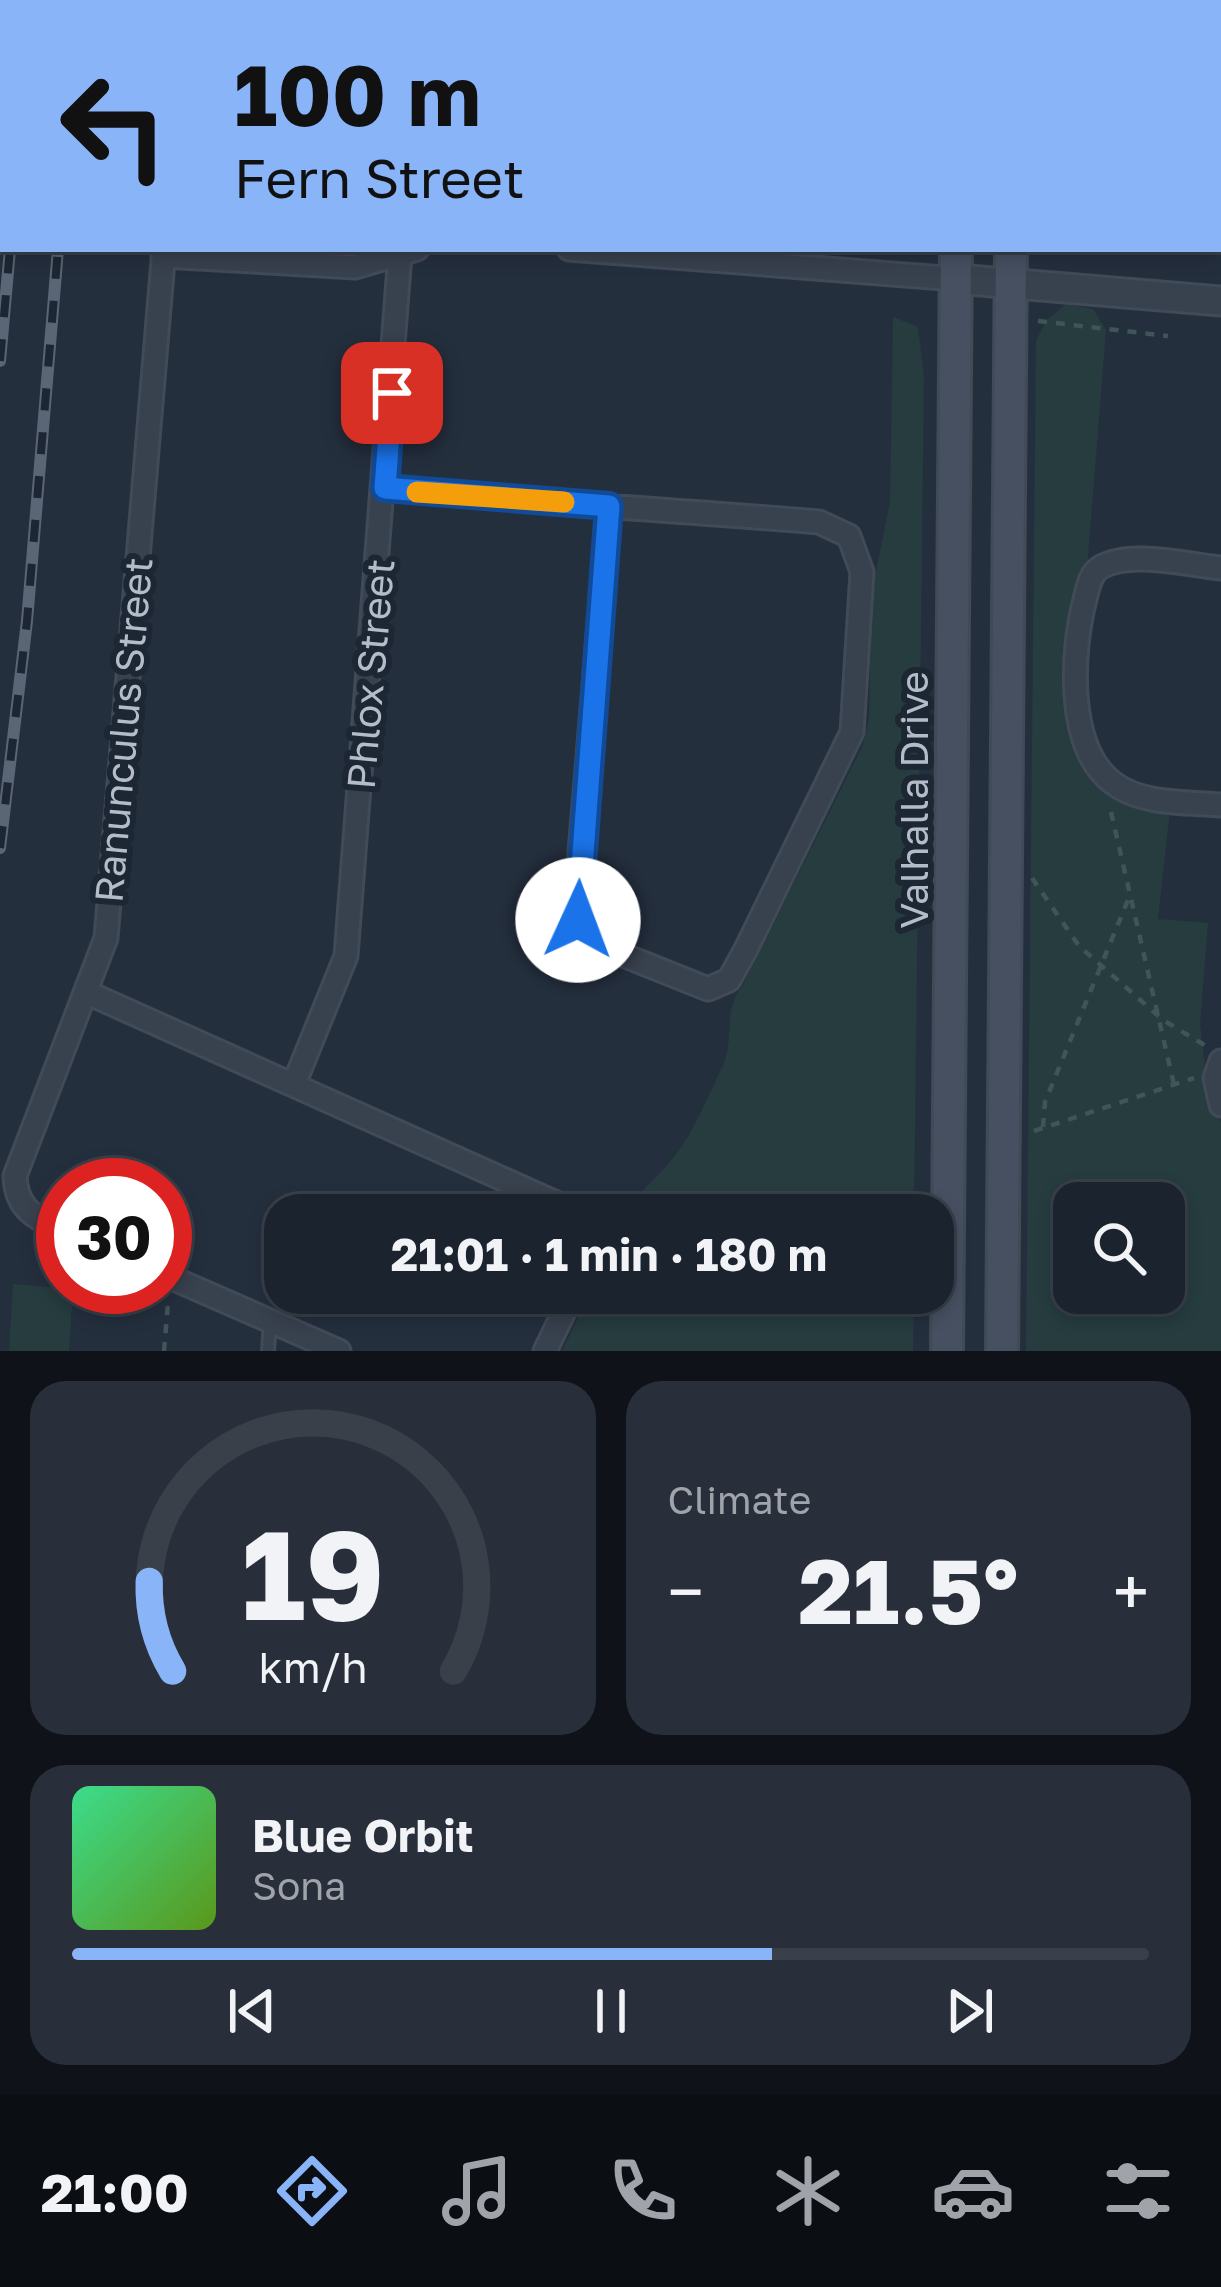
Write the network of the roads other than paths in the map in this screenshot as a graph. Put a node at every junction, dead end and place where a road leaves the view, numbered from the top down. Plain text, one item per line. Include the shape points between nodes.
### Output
1 (164, 252) edge
2 (409, 252) edge
3 (647, 252) edge
4 (1011, 252) edge
5 (289, 256) edge
6 (957, 264) edge
7 (1010, 283) junction
8 (1221, 302) edge
9 (385, 488) junction
10 (609, 506) junction
11 (1221, 568) edge
12 (1221, 805) edge
13 (88, 992) junction
14 (1220, 1062) edge
15 (294, 1084) junction
16 (1219, 1100) edge
17 (537, 1194) edge
18 (36, 1218) edge
19 (192, 1287) edge
20 (563, 1314) edge
21 (270, 1321) junction
22 (268, 1351) edge
23 (338, 1351) edge
24 (545, 1351) edge
25 (947, 1351) edge
26 (1002, 1351) edge

1 - 5 street
1 - 13 street, Ranunculus Street via 106,938
2 - 5 street via 355,267
2 - 9 street, Phlox Street
3 - 6 street
4 - 7 main road
6 - 7 street
6 - 25 main road, Valhalla Drive
7 - 8 street
7 - 26 main road
9 - 10 street
9 - 15 street, Phlox Street via 346,956
10 - 10 street via 818,522 849,536 862,572 852,732 746,950 729,980 708,989 603,947 575,912
11 - 12 street via 1127,560 1101,567 1081,617 1073,678 1093,759 1113,783 1151,799
13 - 15 street
13 - 18 street, Ranunculus Street via 19,1161 17,1196
14 - 16 street
15 - 17 street
19 - 21 street
20 - 24 street
21 - 22 lane
21 - 23 street

